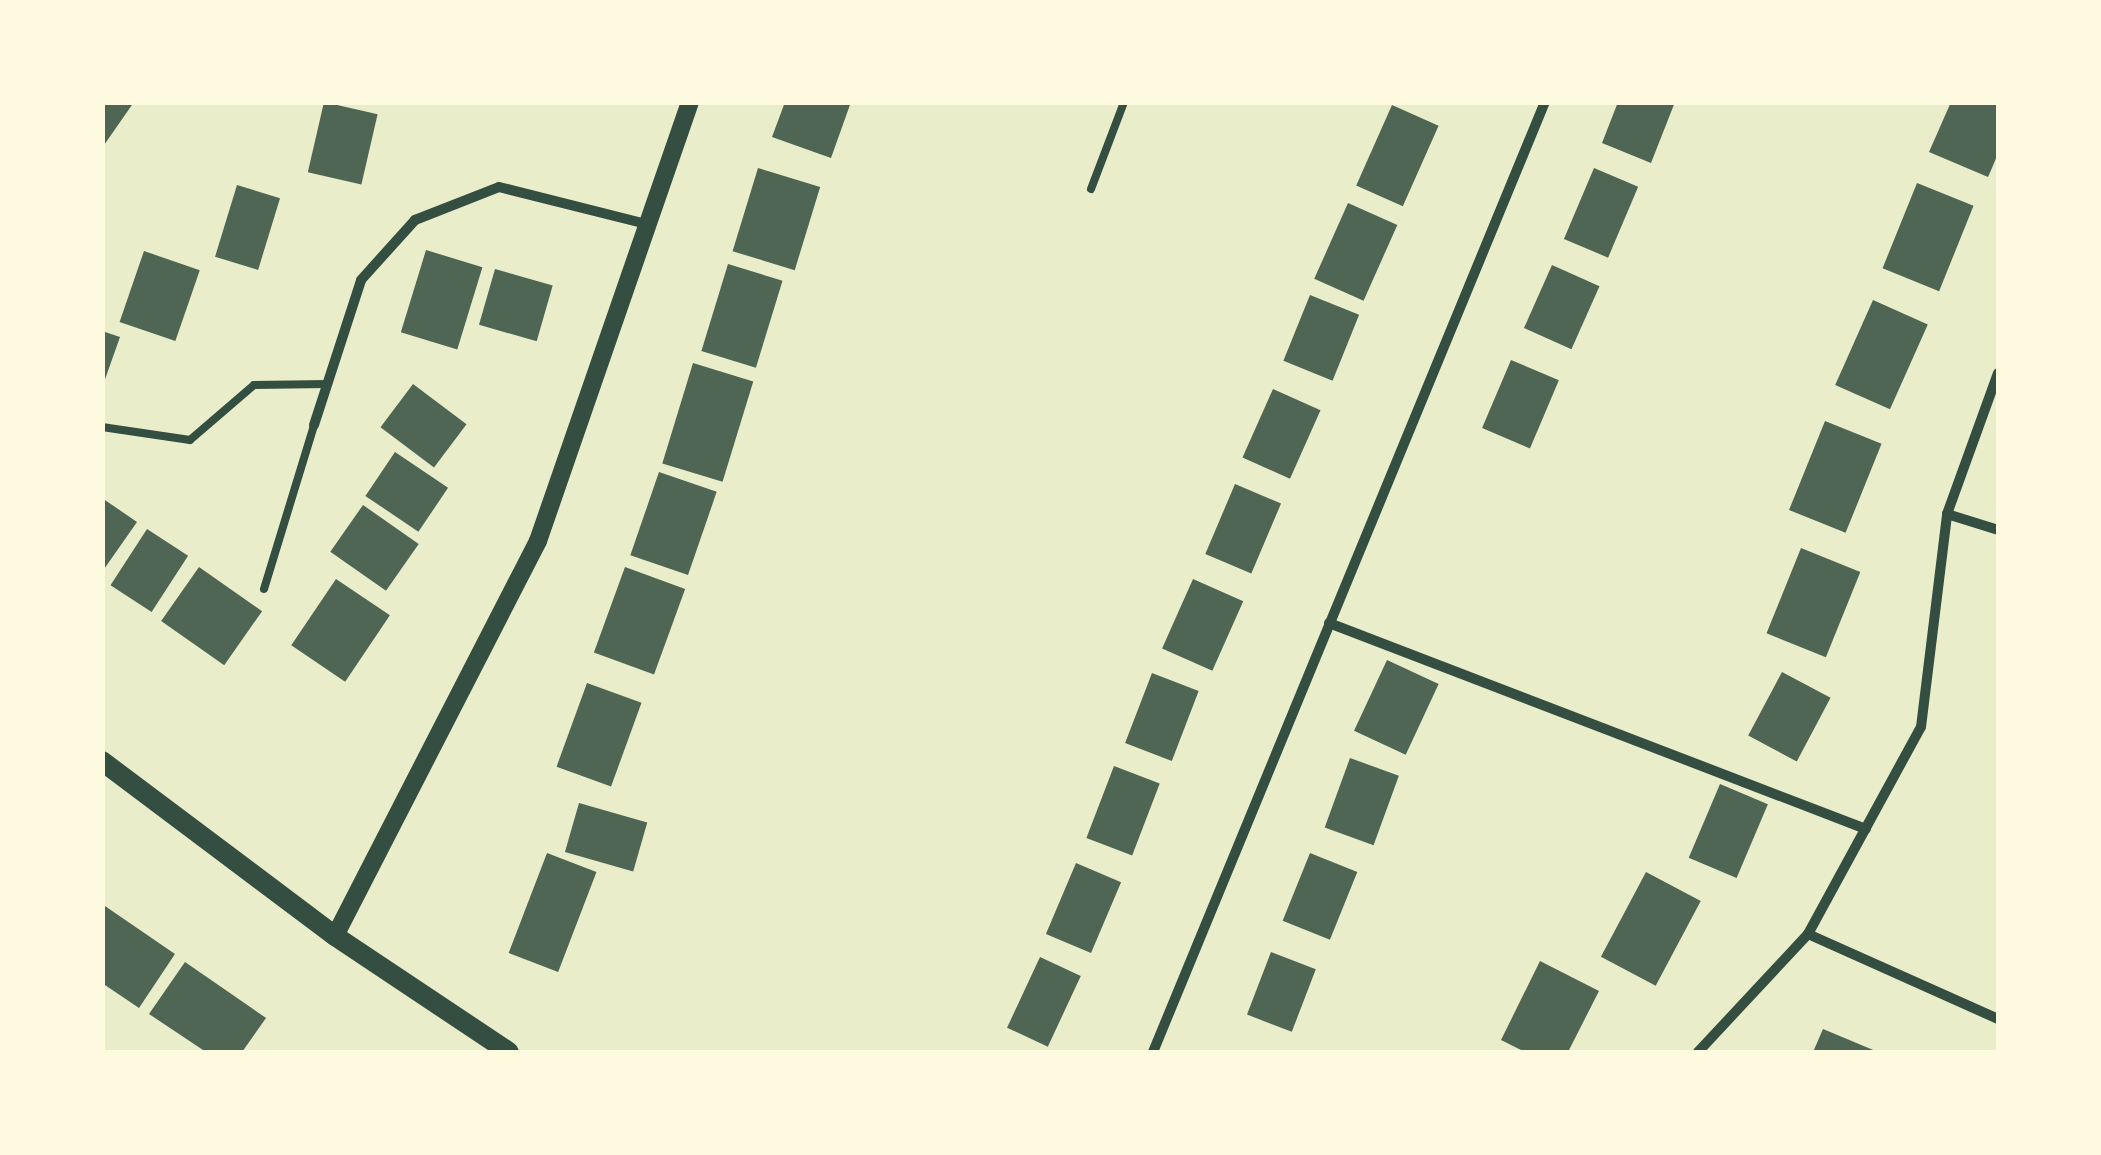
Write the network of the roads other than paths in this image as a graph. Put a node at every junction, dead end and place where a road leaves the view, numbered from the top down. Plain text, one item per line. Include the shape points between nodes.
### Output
1 (690, 102) edge
2 (1124, 102) edge
3 (1545, 102) edge
4 (1091, 189) dead end
5 (650, 225) junction
6 (1998, 372) edge
7 (328, 384) junction
8 (314, 425) joint
9 (102, 427) edge
10 (1947, 514) junction
11 (1998, 530) edge
12 (264, 589) dead end
13 (1329, 623) junction
14 (102, 761) edge
15 (1866, 830) junction
16 (1808, 934) junction
17 (335, 936) junction
18 (1998, 1019) edge
19 (509, 1052) edge
20 (1153, 1052) edge
21 (1698, 1052) edge

1 - 5 street
2 - 4 lane
3 - 13 street
5 - 7 street via 499,188 415,220 361,280
5 - 17 street via 538,541
6 - 10 street
7 - 8 street
7 - 9 lane via 254,386 190,440
8 - 12 lane
10 - 11 street
10 - 15 street via 1921,727
13 - 15 street
13 - 20 street
14 - 17 main road
15 - 16 street
16 - 18 street
16 - 21 street
17 - 19 main road

